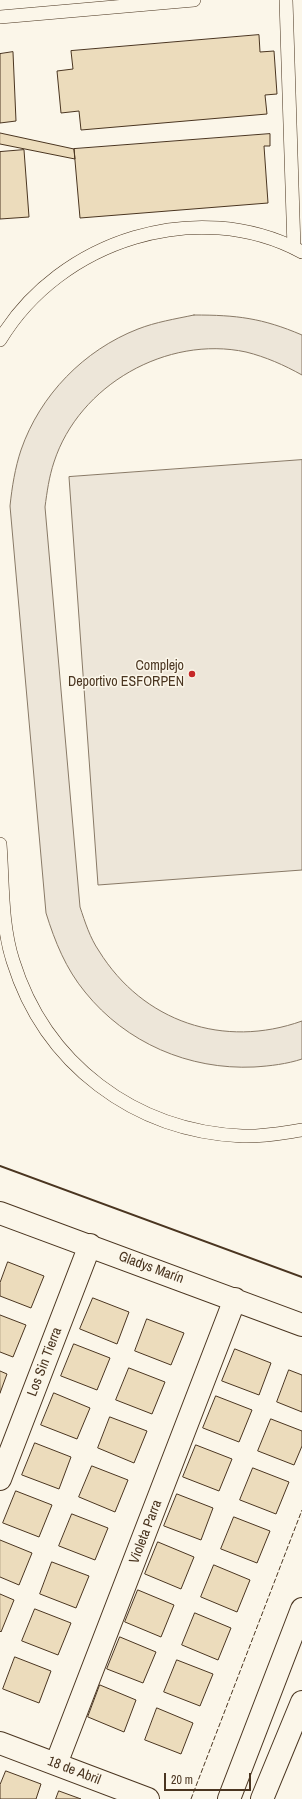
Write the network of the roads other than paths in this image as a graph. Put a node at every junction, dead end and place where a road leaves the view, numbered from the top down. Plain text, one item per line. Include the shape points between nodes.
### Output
1 (194, 0) edge
2 (286, 0) edge
3 (165, 1) edge
4 (0, 17) edge
5 (298, 250) edge
6 (0, 340) edge
7 (0, 844) edge
8 (3, 930) edge
9 (302, 1130) edge
10 (0, 1213) edge
11 (90, 1245) junction
12 (235, 1299) junction
13 (302, 1325) edge
14 (0, 1479) edge
15 (302, 1609) edge
16 (302, 1702) edge
17 (0, 1742) edge
18 (56, 1764) junction
19 (148, 1799) edge
20 (229, 1799) edge
21 (262, 1799) edge

1 - 3 lane
2 - 5 lane
3 - 4 lane
5 - 6 lane via 272,239 227,229 164,230 134,237 104,248 50,280 28,302
7 - 8 lane
8 - 9 lane via 23,989 37,1017 75,1066 98,1086 152,1117 212,1134 243,1136
10 - 11 street, Gladys Marín
11 - 12 street, Gladys Marín
11 - 14 street, Los Sin Tierra
12 - 13 street, Gladys Marín
12 - 18 street, Violeta Parra
15 - 20 street
16 - 21 street
17 - 18 street, 18 de Abril
18 - 19 street, 18 de Abril

